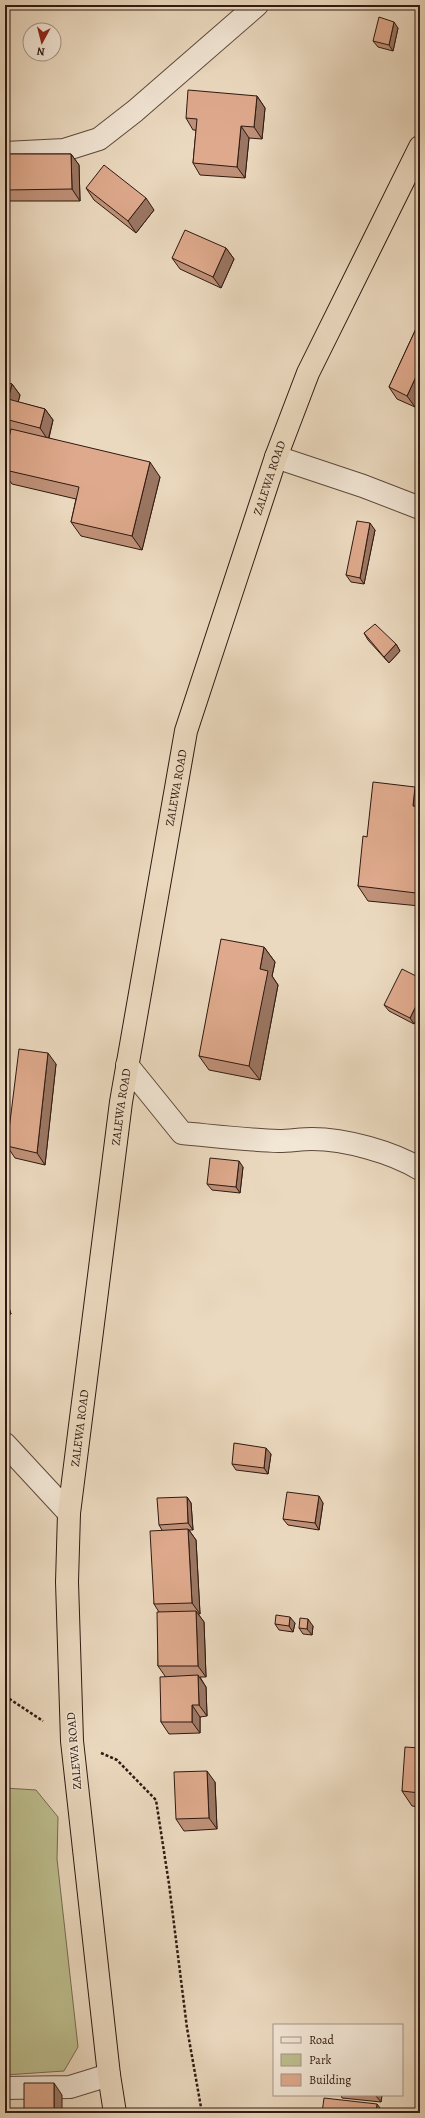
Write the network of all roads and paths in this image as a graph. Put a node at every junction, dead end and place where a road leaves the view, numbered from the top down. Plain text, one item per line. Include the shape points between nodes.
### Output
1 (257, 5) edge
2 (420, 147) edge
3 (5, 153) edge
4 (276, 457) junction
5 (420, 508) edge
6 (127, 1064) junction
7 (420, 1169) edge
8 (5, 1444) edge
9 (69, 1513) junction
10 (5, 1696) edge
11 (72, 1741) junction
12 (109, 2075) junction
13 (5, 2088) edge
14 (115, 2113) edge
15 (202, 2113) edge

1 - 3 street via 99,139 64,150
2 - 4 highway, ZALEWA ROAD via 308,373
4 - 5 street
4 - 6 highway, ZALEWA ROAD via 186,731
6 - 7 street via 182,1132 227,1138 280,1141 313,1139 347,1143 404,1160
6 - 9 highway, ZALEWA ROAD
8 - 9 street
9 - 11 highway, ZALEWA ROAD via 67,1582
10 - 11 path
11 - 12 highway, ZALEWA ROAD
11 - 15 path via 117,1760 156,1800 187,2028
12 - 13 street via 70,2087
12 - 14 highway, ZALEWA ROAD

